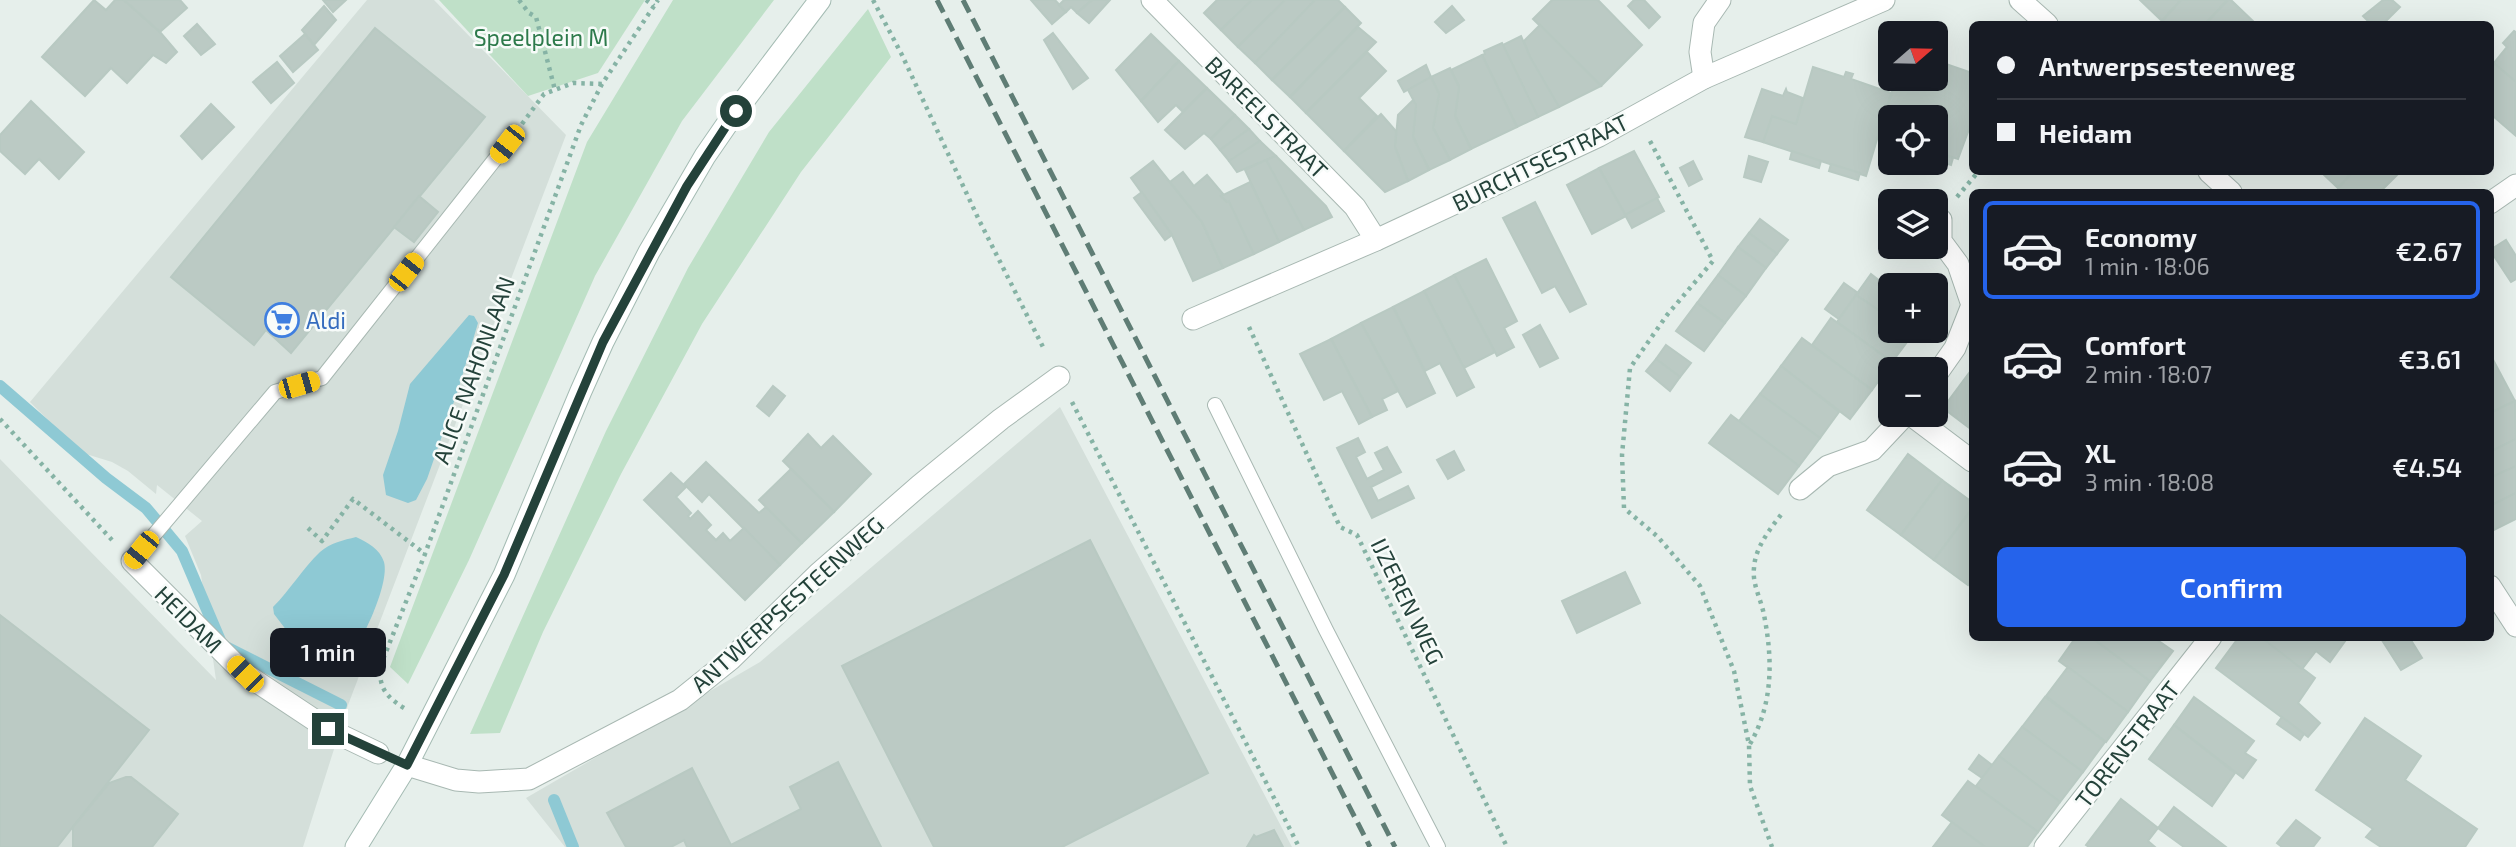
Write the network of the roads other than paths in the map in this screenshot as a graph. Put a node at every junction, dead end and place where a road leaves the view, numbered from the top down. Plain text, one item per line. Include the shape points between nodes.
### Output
1 (820, 0) edge
2 (1152, 0) edge
3 (1720, 0) edge
4 (1884, 0) edge
5 (2020, 0) edge
6 (2044, 21) edge
7 (1704, 78) junction
8 (507, 144) road end
9 (2212, 175) edge
10 (2516, 185) edge
11 (2228, 189) edge
12 (2494, 200) edge
13 (1376, 240) junction
14 (1948, 250) edge
15 (1969, 296) edge
16 (1969, 313) edge
17 (1193, 319) dead end
18 (1948, 358) edge
19 (1059, 377) road end
20 (1215, 405) dead end
21 (1894, 427) edge
22 (1926, 427) edge
23 (1969, 459) edge
24 (1800, 489) road end
25 (132, 561) joint
26 (2494, 592) edge
27 (2516, 626) edge
28 (2206, 641) edge
29 (392, 759) junction
30 (356, 847) edge
31 (1438, 847) edge
32 (2045, 847) edge

1 - 29 street via 705,156 649,252 581,391 504,575
2 - 13 street, BAREELSTRAAT via 1356,207
3 - 7 street via 1704,23 1700,52
4 - 7 street, BURCHTSESTRAAT
5 - 6 street
7 - 13 street, BURCHTSESTRAAT via 1599,136
8 - 25 lane via 322,378 275,392
9 - 11 street
10 - 12 street
13 - 17 street, BURCHTSESTRAAT
14 - 15 street
16 - 18 street
19 - 29 street, ANTWERPSESTEENWEG via 919,486 680,700 529,779 456,780
20 - 31 lane
21 - 24 street via 1872,450 1828,466
22 - 23 street
25 - 29 street, HEIDAM via 245,674 328,729
26 - 27 street
28 - 32 street, TORENSTRAAT
29 - 30 street

